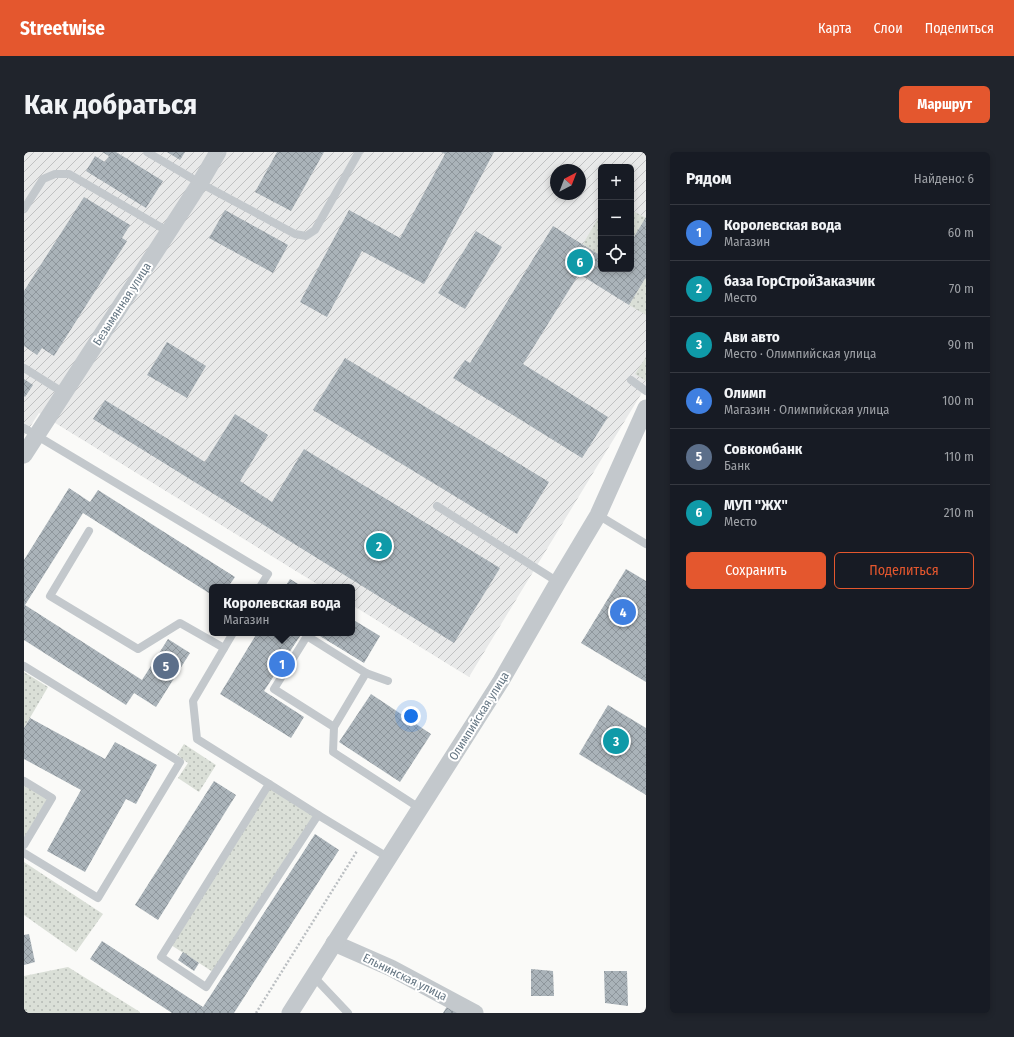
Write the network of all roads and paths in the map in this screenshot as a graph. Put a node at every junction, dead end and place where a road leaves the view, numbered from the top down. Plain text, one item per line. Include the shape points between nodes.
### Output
1 (147, 152) edge
2 (218, 152) edge
3 (359, 152) edge
4 (200, 184) junction
5 (24, 209) edge
6 (169, 232) junction
7 (24, 368) edge
8 (632, 380) dead end
9 (646, 391) edge
10 (64, 393) junction
11 (646, 408) edge
12 (30, 432) edge
13 (24, 455) edge
14 (437, 506) dead end
15 (598, 515) junction
16 (89, 532) dead end
17 (646, 544) edge
18 (558, 582) junction
19 (262, 584) edge
20 (231, 636) edge
21 (224, 648) junction
22 (24, 666) edge
23 (366, 673) junction
24 (388, 681) dead end
25 (334, 726) junction
26 (24, 781) edge
27 (269, 784) junction
28 (421, 809) junction
29 (318, 815) junction
30 (363, 842) junction
31 (24, 845) edge
32 (24, 853) edge
33 (388, 858) junction
34 (334, 943) junction
35 (313, 976) junction
36 (256, 1013) edge
37 (290, 1013) edge
38 (348, 1013) edge
39 (475, 1013) edge

1 - 4 lane
2 - 4 street, Безымянная улица
3 - 4 lane via 315,230 306,236 295,234
4 - 6 street, Безымянная улица
5 - 6 lane via 43,178 55,174 69,174
6 - 10 street, Безымянная улица
7 - 10 lane
8 - 9 lane
10 - 12 street, Безымянная улица
11 - 15 street, Олимпийская улица
12 - 13 street, Безымянная улица
12 - 19 lane via 268,574
14 - 18 lane
15 - 17 lane
15 - 18 street, Олимпийская улица
16 - 21 lane via 50,596 138,649 180,623
18 - 28 street, Олимпийская улица via 501,681
20 - 21 lane
21 - 27 lane via 193,701 198,739
22 - 32 lane via 180,762 98,898
23 - 24 lane
23 - 25 lane
23 - 25 lane via 307,636 274,689
25 - 28 lane via 332,752
26 - 31 lane via 52,798
27 - 29 lane
27 - 29 lane via 161,957 206,987
28 - 33 street, Олимпийская улица
29 - 30 lane
30 - 33 lane
30 - 36 path
33 - 34 street, Олимпийская улица
34 - 35 street, Олимпийская улица
34 - 39 street, Ельнинская улица via 391,968
35 - 37 street, Олимпийская улица
35 - 38 lane

